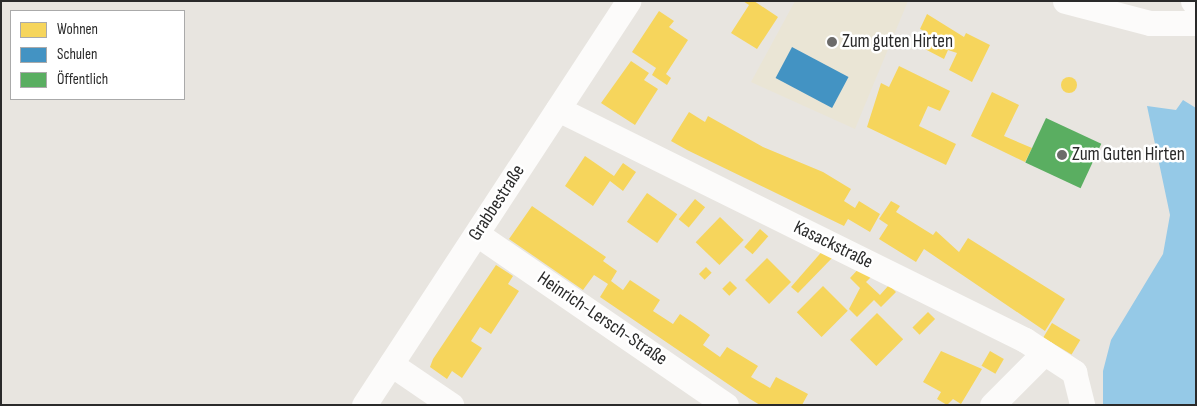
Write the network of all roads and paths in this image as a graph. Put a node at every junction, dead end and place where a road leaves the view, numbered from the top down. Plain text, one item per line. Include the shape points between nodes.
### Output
1 (628, 1) edge
2 (1065, 1) edge
3 (1193, 1) edge
4 (1196, 5) edge
5 (1196, 23) edge
6 (558, 109) junction
7 (477, 234) junction
8 (1044, 353) junction
9 (390, 364) junction
10 (364, 405) edge
11 (450, 405) edge
12 (726, 405) edge
13 (992, 405) edge
14 (1082, 405) edge

1 - 6 street, Grabbestraße
2 - 5 street via 1150,23
3 - 4 street
6 - 7 street, Grabbestraße
6 - 8 street, Kasackstraße
7 - 9 street, Grabbestraße
7 - 12 street, Heinrich-Lersch-Straße
8 - 13 street
8 - 14 street, Kasackstraße via 1074,372
9 - 10 street, Grabbestraße
9 - 11 street

